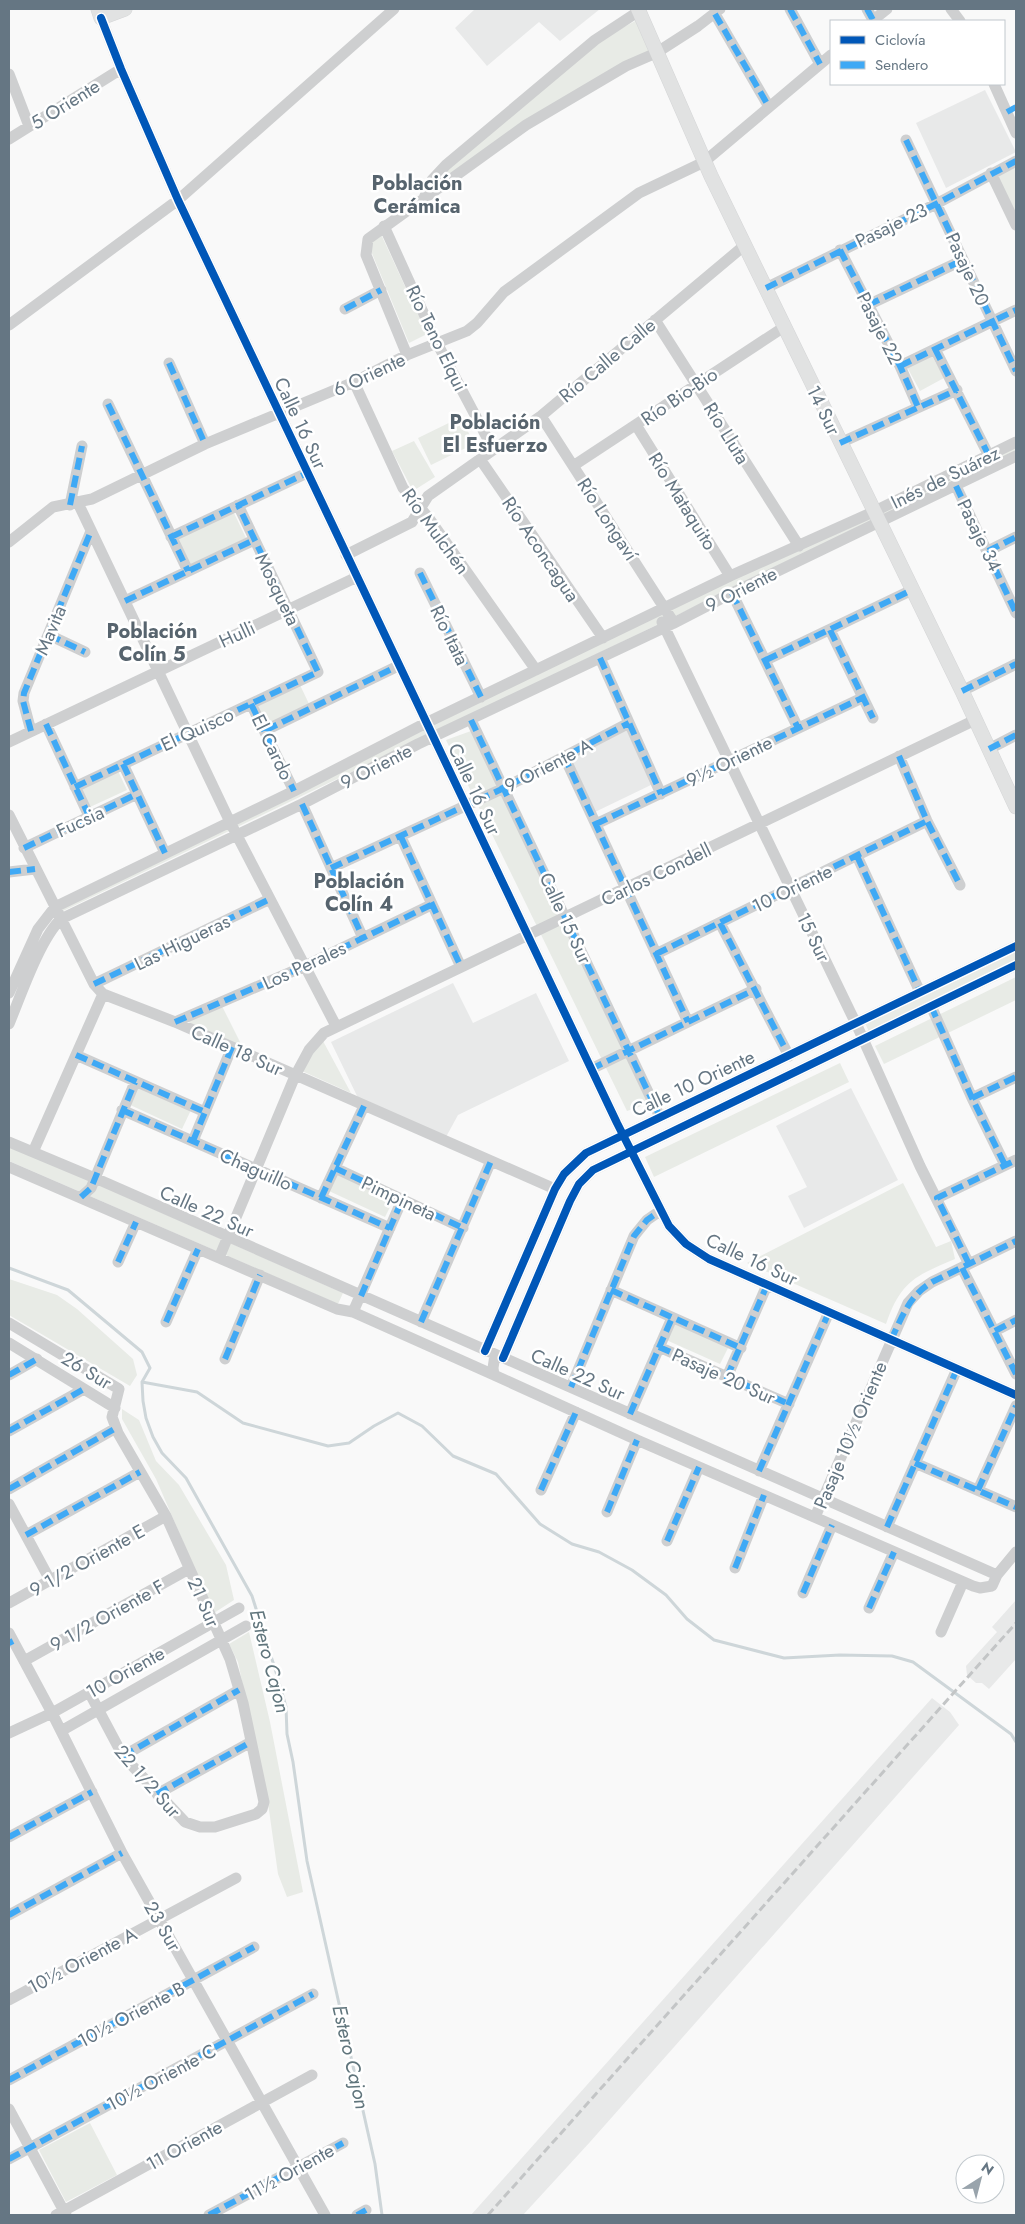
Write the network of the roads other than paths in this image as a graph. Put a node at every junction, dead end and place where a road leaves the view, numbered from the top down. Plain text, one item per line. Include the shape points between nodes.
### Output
1 (125, 9) edge
2 (394, 9) edge
3 (790, 9) edge
4 (887, 9) edge
5 (951, 9) edge
6 (638, 10) edge
7 (718, 11) edge
8 (99, 13) edge
9 (873, 20) edge
10 (959, 20) edge
11 (656, 53) junction
12 (830, 56) edge
13 (820, 64) junction
14 (121, 69) junction
15 (9, 74) edge
16 (995, 85) edge
17 (769, 107) junction
18 (1012, 110) edge
19 (29, 126) junction
20 (1016, 133) edge
21 (9, 139) edge
22 (906, 140) dead end
23 (1016, 161) edge
24 (704, 162) junction
25 (991, 173) junction
26 (178, 200) junction
27 (423, 200) junction
28 (936, 204) junction
29 (1016, 225) edge
30 (384, 226) junction
31 (745, 245) junction
32 (840, 250) junction
33 (964, 260) junction
34 (766, 288) junction
35 (381, 290) junction
36 (868, 305) junction
37 (345, 309) dead end
38 (1016, 310) edge
39 (656, 320) junction
40 (992, 322) junction
41 (9, 325) edge
42 (784, 326) junction
43 (437, 342) junction
44 (936, 348) junction
45 (407, 356) junction
46 (169, 363) dead end
47 (900, 366) junction
48 (1016, 371) edge
49 (354, 382) junction
50 (697, 384) junction
51 (957, 390) junction
52 (108, 404) dead end
53 (918, 407) junction
54 (279, 413) junction
55 (540, 416) junction
56 (636, 425) junction
57 (1016, 442) edge
58 (205, 444) junction
59 (840, 444) junction
60 (82, 446) dead end
61 (493, 449) junction
62 (989, 456) junction
63 (1016, 456) edge
64 (480, 459) junction
65 (573, 466) junction
66 (307, 472) junction
67 (142, 474) junction
68 (956, 486) junction
69 (74, 504) junction
70 (238, 505) junction
71 (420, 508) junction
72 (876, 517) junction
73 (91, 531) junction
74 (172, 537) junction
75 (1016, 537) edge
76 (254, 540) junction
77 (9, 542) edge
78 (799, 546) junction
79 (988, 551) junction
80 (346, 555) junction
81 (188, 571) junction
82 (420, 573) dead end
83 (730, 576) junction
84 (356, 577) junction
85 (912, 590) junction
86 (732, 593) junction
87 (125, 601) junction
88 (1015, 608) edge
89 (661, 609) junction
90 (288, 610) junction
91 (670, 625) junction
92 (830, 630) junction
93 (48, 635) junction
94 (603, 638) junction
95 (85, 652) dead end
96 (600, 658) junction
97 (766, 660) junction
98 (1016, 664) edge
99 (398, 666) junction
100 (536, 670) junction
101 (158, 671) junction
102 (318, 672) joint
103 (962, 691) junction
104 (481, 697) junction
105 (862, 698) junction
106 (251, 704) junction
107 (873, 718) dead end
108 (471, 720) junction
109 (974, 720) junction
110 (426, 723) junction
111 (46, 724) junction
112 (629, 724) junction
113 (798, 728) junction
114 (266, 730) junction
115 (31, 731) junction
116 (188, 734) junction
117 (1016, 736) edge
118 (433, 738) junction
119 (9, 742) edge
120 (989, 749) junction
121 (564, 756) junction
122 (899, 756) junction
123 (730, 761) junction
124 (123, 764) junction
125 (322, 777) junction
126 (75, 787) junction
127 (504, 788) junction
128 (294, 791) junction
129 (327, 791) junction
130 (137, 794) junction
131 (661, 794) junction
132 (302, 804) junction
133 (464, 805) junction
134 (1016, 807) edge
135 (9, 815) edge
136 (89, 816) junction
137 (928, 821) junction
138 (230, 822) junction
139 (596, 824) junction
140 (758, 824) junction
141 (237, 836) junction
142 (401, 837) junction
143 (24, 848) junction
144 (165, 853) junction
145 (858, 856) junction
146 (141, 866) junction
147 (331, 868) junction
148 (35, 869) junction
149 (9, 872) edge
150 (147, 878) junction
151 (960, 885) dead end
152 (627, 889) junction
153 (791, 889) junction
154 (270, 899) junction
155 (431, 905) junction
156 (55, 907) junction
157 (566, 918) junction
158 (61, 919) junction
159 (720, 923) junction
160 (527, 936) junction
161 (363, 938) junction
162 (1016, 946) edge
163 (656, 954) junction
164 (1016, 965) edge
165 (305, 966) junction
166 (461, 967) junction
167 (966, 970) junction
168 (94, 984) junction
169 (974, 986) junction
170 (756, 990) junction
171 (9, 992) edge
172 (920, 992) junction
173 (103, 994) junction
174 (932, 1006) junction
175 (9, 1021) edge
176 (175, 1022) junction
177 (688, 1022) junction
178 (856, 1023) junction
179 (336, 1026) junction
180 (863, 1039) junction
181 (232, 1047) junction
182 (628, 1050) junction
183 (76, 1055) junction
184 (789, 1056) junction
185 (591, 1068) junction
186 (295, 1076) junction
187 (1016, 1077) edge
188 (135, 1082) junction
189 (972, 1098) junction
190 (364, 1106) junction
191 (122, 1110) junction
192 (205, 1112) junction
193 (660, 1117) junction
194 (622, 1135) junction
195 (193, 1141) junction
196 (9, 1142) edge
197 (630, 1150) junction
198 (33, 1152) junction
199 (491, 1162) junction
200 (1011, 1163) edge
201 (9, 1167) edge
202 (335, 1168) junction
203 (257, 1169) junction
204 (95, 1178) junction
205 (555, 1189) junction
206 (81, 1197) junction
207 (321, 1198) junction
208 (937, 1198) junction
209 (402, 1200) junction
210 (660, 1211) junction
211 (136, 1222) junction
212 (390, 1228) junction
213 (463, 1228) junction
214 (536, 1235) junction
215 (228, 1238) junction
216 (1016, 1241) edge
217 (553, 1242) junction
218 (198, 1249) junction
219 (219, 1258) junction
220 (118, 1262) dead end
221 (965, 1266) junction
222 (260, 1275) junction
223 (767, 1285) junction
224 (611, 1290) junction
225 (361, 1296) junction
226 (354, 1312) junction
227 (830, 1312) junction
228 (672, 1318) junction
229 (1016, 1320) edge
230 (166, 1322) dead end
231 (421, 1322) junction
232 (9, 1323) edge
233 (995, 1331) junction
234 (891, 1340) junction
235 (9, 1343) edge
236 (659, 1347) junction
237 (741, 1348) junction
238 (494, 1355) junction
239 (225, 1359) dead end
240 (37, 1360) junction
241 (957, 1368) junction
242 (1016, 1374) edge
243 (9, 1375) edge
244 (494, 1375) junction
245 (727, 1377) junction
246 (571, 1388) junction
247 (84, 1389) junction
248 (1016, 1395) edge
249 (789, 1404) junction
250 (1016, 1406) edge
251 (115, 1408) junction
252 (576, 1412) junction
253 (630, 1414) junction
254 (116, 1428) junction
255 (9, 1431) edge
256 (669, 1431) junction
257 (637, 1440) junction
258 (662, 1450) junction
259 (915, 1463) junction
260 (699, 1467) junction
261 (759, 1471) junction
262 (140, 1472) junction
263 (9, 1489) edge
264 (541, 1490) dead end
265 (978, 1490) junction
266 (764, 1495) junction
267 (824, 1499) junction
268 (9, 1504) edge
269 (1016, 1507) edge
270 (607, 1512) dead end
271 (166, 1516) junction
272 (815, 1517) junction
273 (832, 1525) junction
274 (887, 1527) junction
275 (26, 1535) junction
276 (667, 1541) dead end
277 (894, 1552) junction
278 (1016, 1552) edge
279 (735, 1568) dead end
280 (189, 1569) junction
281 (997, 1575) junction
282 (50, 1580) junction
283 (963, 1582) junction
284 (803, 1593) dead end
285 (9, 1603) edge
286 (239, 1608) dead end
287 (870, 1608) dead end
288 (213, 1622) junction
289 (246, 1626) dead end
290 (941, 1632) dead end
291 (10, 1639) edge
292 (221, 1640) junction
293 (24, 1661) junction
294 (239, 1690) junction
295 (89, 1692) junction
296 (98, 1710) junction
297 (52, 1713) junction
298 (61, 1732) junction
299 (9, 1733) edge
300 (252, 1742) junction
301 (123, 1756) junction
302 (92, 1792) junction
303 (157, 1794) junction
304 (262, 1809) joint
305 (9, 1837) edge
306 (122, 1853) junction
307 (236, 1878) dead end
308 (9, 1915) edge
309 (159, 1920) junction
310 (254, 1947) dead end
311 (194, 1980) junction
312 (313, 1994) dead end
313 (9, 2000) edge
314 (227, 2041) junction
315 (312, 2075) dead end
316 (9, 2080) edge
317 (262, 2102) junction
318 (9, 2109) edge
319 (343, 2143) dead end
320 (30, 2148) junction
321 (9, 2160) edge
322 (298, 2167) junction
323 (62, 2214) edge
324 (209, 2215) edge
325 (325, 2215) edge

1 - 8 main road
2 - 26 street
3 - 13 street
4 - 9 street
5 - 10 street
6 - 11 main road, 14 Sur
6 - 27 street via 595,40 446,165 432,180
7 - 11 street
7 - 17 street
8 - 14 street, Calle 16 Sur
11 - 24 main road, 14 Sur
11 - 27 street via 626,66 526,125
12 - 13 street, 6 Oriente
13 - 17 street, 6 Oriente
14 - 19 street, 5 Oriente
14 - 26 street, Calle 16 Sur
15 - 19 street
16 - 18 street
17 - 24 street, 6 Oriente
18 - 20 street
19 - 21 street, 5 Oriente
22 - 28 street, Pasaje 20
23 - 25 street, Pasaje 23
24 - 31 main road, 14 Sur
24 - 43 street, 6 Oriente via 639,193 504,292 472,328
25 - 28 street, Pasaje 23
25 - 29 street
26 - 41 street
26 - 54 street, Calle 16 Sur
27 - 30 street
28 - 32 street, Pasaje 23
28 - 33 street, Pasaje 20
30 - 35 street via 368,239 366,255
30 - 43 street, Río Teno Elqui
31 - 34 main road, 14 Sur
31 - 39 street, Río Calle Calle
32 - 34 street, Pasaje 23
32 - 36 street, Pasaje 22
33 - 36 street
33 - 40 street, Pasaje 20
34 - 42 main road, 14 Sur
35 - 37 street
35 - 45 street
36 - 47 street, Pasaje 22
38 - 40 street
39 - 50 street, Río Lluta
39 - 55 street, Río Calle Calle
40 - 44 street
40 - 48 street, Pasaje 20
42 - 50 street, Río Bio-Bio
42 - 59 main road, 14 Sur
43 - 45 street, 6 Oriente
43 - 61 street, Río Teno Elqui
44 - 47 street
44 - 51 street
45 - 49 street, 6 Oriente
46 - 58 street
47 - 53 street, Pasaje 22
49 - 54 street, 6 Oriente
49 - 71 street, Río Mulchén via 403,488
50 - 56 street, Río Bio-Bio
50 - 78 street, Río Lluta
51 - 53 street
51 - 62 street
52 - 67 street
53 - 59 street
54 - 58 street, 6 Oriente
54 - 66 street, Calle 16 Sur
55 - 61 street, Río Calle Calle
55 - 65 street, Río Longaví
56 - 65 street, Río Bio-Bio
56 - 83 street, Río Mataquito
57 - 62 street, Inés de Suárez
58 - 67 street, 6 Oriente
59 - 72 main road, 14 Sur
60 - 69 street
61 - 64 street, Río Calle Calle
62 - 72 street, Inés de Suárez
63 - 68 street, Inés de Suárez
64 - 71 street, Río Calle Calle via 428,496
64 - 94 street, Río Aconcagua
65 - 89 street, Río Longaví
66 - 70 street
66 - 80 street, Calle 16 Sur
67 - 69 street, 6 Oriente via 92,499
67 - 74 street
68 - 72 street, Inés de Suárez
68 - 79 street, Pasaje 34
69 - 73 street
69 - 77 street, 6 Oriente via 48,510
70 - 74 street
70 - 76 street, Mosqueta
71 - 80 street, Río Calle Calle via 404,528
71 - 100 street, Río Mulchén
72 - 78 street, 9 Oriente
72 - 85 main road, 14 Sur
72 - 86 street, 9 Oriente
73 - 87 street
73 - 93 street, Mavita
74 - 81 street
75 - 79 street
76 - 81 street
76 - 90 street, Mosqueta
78 - 83 street, 9 Oriente
79 - 88 street, Pasaje 34
80 - 84 street, Calle 16 Sur
81 - 87 street
82 - 104 street, Río Itata
83 - 89 street, 9 Oriente
84 - 90 street, Hulli
84 - 99 street, Calle 16 Sur
85 - 92 street
85 - 103 main road, 14 Sur
86 - 91 street, 9 Oriente
86 - 97 street
87 - 101 street
89 - 91 street, Río Longaví
89 - 94 street, 9 Oriente
90 - 101 street, Hulli
90 - 102 street, Mosqueta
91 - 96 street, 9 Oriente
91 - 123 street, 15 Sur
92 - 97 street
92 - 105 street
93 - 95 street
93 - 115 street, Mavita via 24,697
94 - 100 street, 9 Oriente
96 - 108 street, 9 Oriente
96 - 112 street
97 - 113 street
98 - 103 street
99 - 110 street, Calle 16 Sur
99 - 114 street
100 - 104 street, 9 Oriente
101 - 111 street, Hulli
101 - 116 street
102 - 106 street, El Quisco
103 - 109 main road, 14 Sur
104 - 110 street, 9 Oriente
105 - 107 street
105 - 113 street, 9½ Oriente
106 - 114 street, El Cardo
106 - 116 street, El Quisco
108 - 118 street, 9 Oriente
108 - 127 street, Calle 15 Sur
109 - 120 main road, 14 Sur
109 - 122 street, Carlos Condell
110 - 118 street, Calle 16 Sur
110 - 125 street, 9 Oriente
111 - 115 street, Hulli
111 - 126 street
112 - 121 street, 9 Oriente A
112 - 131 street
113 - 123 street, 9½ Oriente
114 - 128 street, El Cardo
115 - 119 street, Hulli
116 - 124 street, El Quisco
116 - 138 street
117 - 120 street
118 - 129 street, 9 Oriente
118 - 133 street, Calle 16 Sur
120 - 134 main road, 14 Sur
121 - 127 street, 9 Oriente A
121 - 139 street
122 - 137 street
122 - 140 street, Carlos Condell
123 - 131 street, 9½ Oriente
123 - 140 street, 15 Sur
124 - 126 street, El Quisco
124 - 130 street
125 - 128 street, 9 Oriente
125 - 129 street
126 - 136 street
127 - 133 street, 9 Oriente A
127 - 157 street, Calle 15 Sur
128 - 138 street, 9 Oriente
129 - 132 street, 9 Oriente
130 - 136 street, Fucsia
130 - 144 street
131 - 139 street, 9½ Oriente
132 - 141 street, 9 Oriente
132 - 147 street
133 - 142 street, 9 Oriente A
133 - 160 street, Calle 16 Sur
135 - 143 street, Calle 18 Sur
136 - 143 street, Fucsia
137 - 145 street, 10 Oriente
137 - 151 street
138 - 141 street
138 - 144 street, 9 Oriente
139 - 152 street
140 - 152 street, Carlos Condell
140 - 153 street, 15 Sur
141 - 150 street, 9 Oriente
141 - 154 street
142 - 147 street, 9 Oriente A
142 - 155 street
143 - 148 street, Calle 18 Sur
144 - 146 street, 9 Oriente
145 - 153 street, 10 Oriente
145 - 172 street
146 - 150 street
146 - 156 street, 9 Oriente
147 - 161 street
148 - 149 street
148 - 156 street, Calle 18 Sur
150 - 158 street, 9 Oriente
152 - 157 street, Carlos Condell
152 - 163 street
153 - 159 street, 10 Oriente
153 - 178 street, 15 Sur
154 - 165 street
154 - 168 street, Las Higueras
155 - 161 street, Los Perales
155 - 166 street
156 - 158 street, Calle 18 Sur
156 - 171 street, 9 Oriente via 38,929
157 - 160 street, Carlos Condell
157 - 182 street, Calle 15 Sur
158 - 168 street, Calle 18 Sur
158 - 175 street, 9 Oriente via 45,942
159 - 163 street, 10 Oriente
159 - 170 street
160 - 166 street, Carlos Condell
160 - 185 street, Calle 16 Sur
161 - 165 street, Los Perales
162 - 167 street, Calle 10 Oriente
163 - 177 street
164 - 169 street, Calle 10 Oriente
165 - 176 street, Los Perales
165 - 179 street
166 - 179 street, Carlos Condell
167 - 169 street
167 - 172 street, Calle 10 Oriente
168 - 173 street, Calle 18 Sur
169 - 174 street, Calle 10 Oriente
170 - 177 street
170 - 184 street
172 - 178 street, Calle 10 Oriente
173 - 176 street, Calle 18 Sur
173 - 183 street
174 - 180 street, Calle 10 Oriente
174 - 189 street
176 - 181 street, Calle 18 Sur
177 - 182 street
178 - 180 street, 15 Sur
178 - 184 street, Calle 10 Oriente
179 - 186 street, Carlos Condell via 313,1044
180 - 197 street, Calle 10 Oriente
180 - 208 street, 15 Sur
181 - 186 street, Calle 18 Sur
181 - 192 street
182 - 185 street
182 - 193 street, Calle 15 Sur
183 - 188 street
183 - 198 street
184 - 193 street, Calle 10 Oriente
185 - 194 street, Calle 16 Sur
186 - 190 street, Calle 18 Sur
186 - 203 street, Carlos Condell
187 - 189 street
188 - 191 street
188 - 192 street
189 - 200 street
190 - 199 street, Calle 18 Sur
190 - 202 street
191 - 195 street, Chaguillo
191 - 204 street
192 - 195 street
193 - 194 street, Calle 10 Oriente
194 - 197 street, Calle 16 Sur
194 - 205 street, Calle 10 Oriente via 586,1152 569,1168
195 - 203 street, Chaguillo
196 - 198 street, Calle 22 Sur
197 - 210 street, Calle 16 Sur
197 - 217 street, Calle 10 Oriente via 593,1170 579,1184
198 - 204 street, Calle 22 Sur
199 - 205 street, Calle 18 Sur
199 - 213 street
200 - 208 street
201 - 206 street
202 - 207 street
202 - 209 street, Pimpineta
203 - 207 street, Chaguillo
203 - 215 street, Carlos Condell
204 - 206 street via 92,1188
204 - 215 street, Calle 22 Sur
205 - 214 street, Calle 10 Oriente
206 - 211 street
207 - 212 street, Chaguillo
208 - 221 street, 15 Sur
209 - 212 street
209 - 213 street, Pimpineta
210 - 223 street, Calle 16 Sur via 677,1236 696,1252
210 - 224 street via 647,1220 634,1236
211 - 218 street
211 - 220 street
212 - 225 street
213 - 231 street
214 - 217 street
214 - 238 street, Calle 10 Oriente
215 - 219 street, Carlos Condell
215 - 225 street, Calle 22 Sur
216 - 221 street, Pasaje 10½ Oriente
217 - 238 street, Calle 10 Oriente
218 - 219 street
218 - 230 street
219 - 222 street
221 - 233 street, 15 Sur
221 - 234 street, Pasaje 10½ Oriente via 932,1282 913,1296
222 - 226 street via 337,1309
222 - 239 street
223 - 227 street, Calle 16 Sur
223 - 237 street
224 - 228 street
224 - 246 street
225 - 226 street
225 - 231 street, Calle 22 Sur
226 - 244 street
227 - 234 street, Calle 16 Sur
227 - 249 street
228 - 236 street
228 - 237 street
229 - 233 street
231 - 238 street, Calle 22 Sur
232 - 251 street, 26 Sur via 119,1389
233 - 242 street, 15 Sur
234 - 241 street, Calle 16 Sur
234 - 267 street, Pasaje 10½ Oriente
235 - 240 street, 26 Sur
236 - 245 street, Pasaje 20 Sur
236 - 253 street
237 - 245 street
238 - 244 street
238 - 246 street, Calle 22 Sur
240 - 243 street
240 - 247 street, 26 Sur
241 - 248 street, Calle 16 Sur
241 - 259 street
244 - 252 street
245 - 249 street, Pasaje 20 Sur
246 - 253 street, Calle 22 Sur
247 - 251 street, 26 Sur
247 - 255 street
249 - 261 street
250 - 265 street
251 - 254 street, 21 Sur via 112,1417
252 - 257 street
252 - 264 street
253 - 256 street, Calle 22 Sur
254 - 262 street, 21 Sur
254 - 263 street
256 - 258 street
256 - 261 street, Calle 22 Sur
257 - 258 street
257 - 270 street
258 - 260 street
259 - 265 street
259 - 274 street
260 - 266 street
260 - 276 street
261 - 267 street, Calle 22 Sur
262 - 271 street, 21 Sur
262 - 275 street
265 - 269 street
266 - 272 street
266 - 279 street
267 - 272 street, Pasaje 10½ Oriente
267 - 274 street, Calle 22 Sur
268 - 275 street
271 - 280 street, 21 Sur
271 - 282 street, 9 1/2 Oriente E
272 - 273 street
273 - 277 street
273 - 284 street
274 - 281 street, Calle 22 Sur
275 - 282 street
277 - 283 street
277 - 287 street
278 - 281 street
280 - 288 street, 21 Sur
280 - 293 street, 9 1/2 Oriente F
281 - 283 street via 989,1587 980,1588
282 - 285 street, 9 1/2 Oriente E
283 - 290 street
286 - 288 street, 10 Oriente
288 - 292 street, 21 Sur
288 - 295 street, 10 Oriente
289 - 292 street, 10 Oriente
291 - 293 street, 23 Sur
292 - 294 street, 21 Sur
292 - 296 street, 10 Oriente
293 - 297 street, 23 Sur
294 - 300 street, 21 Sur
294 - 301 street
295 - 296 street, 22 1/2 Sur
295 - 297 street, 10 Oriente
296 - 298 street, 10 Oriente
296 - 301 street, 22 1/2 Sur
297 - 298 street, 23 Sur
297 - 299 street, 10 Oriente
298 - 302 street, 23 Sur
300 - 303 street
300 - 304 street, 21 Sur via 264,1802
301 - 303 street, 22 1/2 Sur
302 - 305 street
302 - 306 street, 23 Sur
303 - 304 street, 22 1/2 Sur via 185,1822 200,1827 215,1827 256,1814
306 - 308 street
306 - 309 street, 23 Sur
307 - 309 street, 10½ Oriente A
309 - 311 street, 23 Sur
309 - 313 street, 10½ Oriente A
310 - 311 street, 10½ Oriente B
311 - 314 street, 23 Sur
311 - 316 street, 10½ Oriente B
312 - 314 street, 10½ Oriente C
314 - 317 street, 23 Sur
314 - 320 street, 10½ Oriente C
315 - 317 street, 11 Oriente
317 - 322 street, 23 Sur
317 - 323 street, 11 Oriente
318 - 320 street
319 - 322 street, 11½ Oriente
320 - 321 street, 10½ Oriente C
320 - 323 street
322 - 324 street, 11½ Oriente
322 - 325 street, 23 Sur

